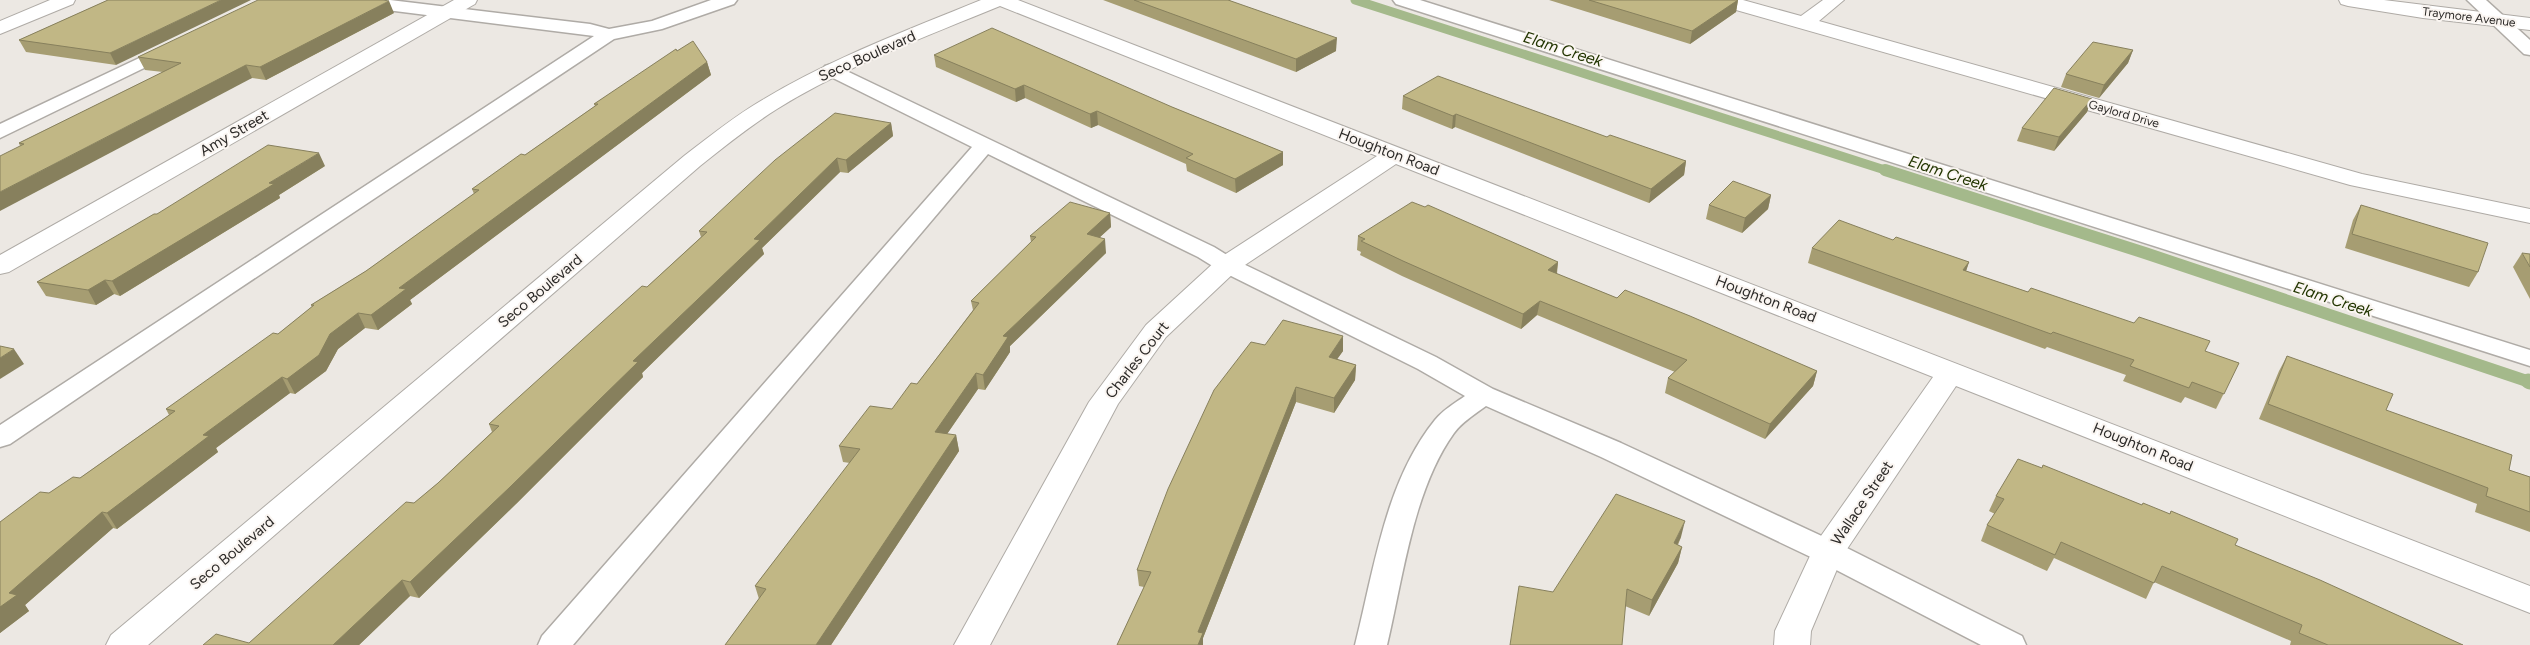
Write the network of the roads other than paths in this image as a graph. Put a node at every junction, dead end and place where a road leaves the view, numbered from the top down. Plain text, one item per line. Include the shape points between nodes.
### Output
1 (66, 0) edge
2 (347, 0) edge
3 (728, 0) edge
4 (998, 0) edge
5 (1002, 0) edge
6 (1402, 0) edge
7 (1722, 0) edge
8 (1835, 0) edge
9 (2348, 0) edge
10 (2476, 0) edge
11 (459, 5) edge
12 (2499, 22) junction
13 (1804, 23) junction
14 (2530, 24) edge
15 (0, 28) edge
16 (608, 35) junction
17 (188, 40) edge
18 (2530, 50) edge
19 (832, 70) junction
20 (0, 132) edge
21 (984, 145) junction
22 (1394, 154) junction
23 (2530, 216) edge
24 (1227, 265) junction
25 (0, 266) edge
26 (2530, 358) edge
27 (1952, 371) junction
28 (1484, 395) junction
29 (0, 438) edge
30 (1828, 552) junction
31 (2530, 600) edge
32 (124, 645) edge
33 (554, 645) edge
34 (972, 645) edge
35 (1372, 645) edge
36 (1792, 645) edge
37 (2010, 645) edge

1 - 15 street
2 - 11 lane
3 - 16 lane via 656,25
4 - 19 street, Seco Boulevard
5 - 22 street, Houghton Road
6 - 26 lane
7 - 13 street, Gaylord Drive
8 - 13 street
9 - 12 street, Traymore Avenue
10 - 12 lane
11 - 16 lane
11 - 25 street, Amy Street
12 - 14 street, Traymore Avenue
12 - 18 lane
13 - 23 street, Gaylord Drive via 2358,180
16 - 29 lane
17 - 20 lane
19 - 21 lane
19 - 32 street, Seco Boulevard via 780,98 692,161
21 - 24 lane
21 - 33 lane
22 - 24 street, Charles Court
22 - 27 street, Houghton Road
24 - 28 lane via 1427,363
24 - 34 street, Charles Court via 1156,331 1104,402
27 - 30 street, Wallace Street
27 - 31 street, Houghton Road
28 - 30 lane via 1611,450
28 - 35 lane via 1446,425 1421,465 1402,524
30 - 36 street, Wallace Street via 1793,631
30 - 37 lane

